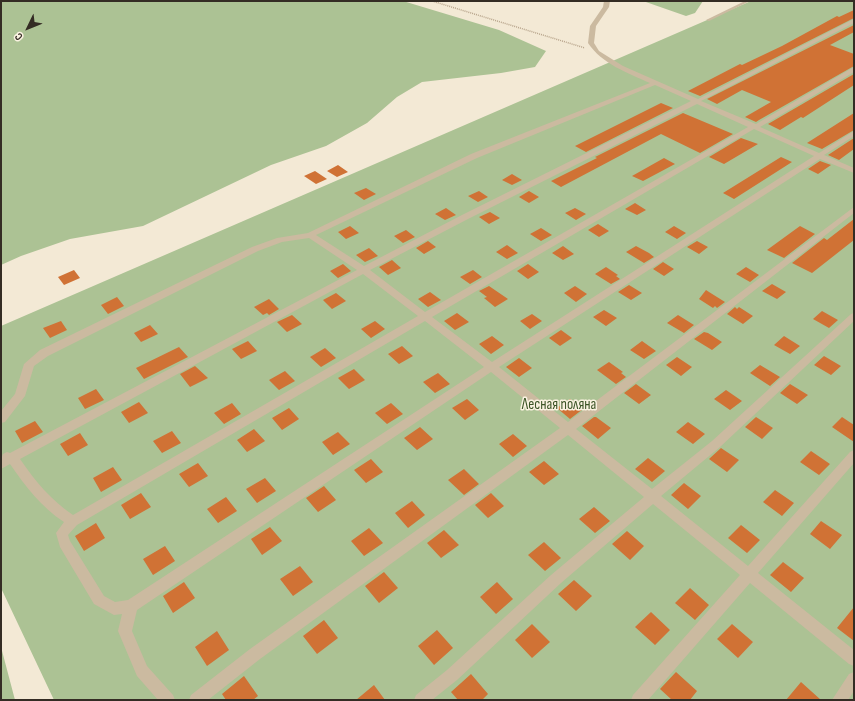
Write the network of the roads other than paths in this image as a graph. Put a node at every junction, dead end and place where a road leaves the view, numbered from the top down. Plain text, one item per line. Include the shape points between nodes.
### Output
1 (607, 1) edge
2 (748, 1) edge
3 (708, 20) dead end
4 (854, 21) edge
5 (854, 69) edge
6 (655, 82) junction
7 (698, 101) junction
8 (756, 126) junction
9 (854, 133) edge
10 (821, 154) junction
11 (854, 167) edge
12 (854, 171) edge
13 (854, 209) edge
14 (310, 235) junction
15 (363, 270) junction
16 (854, 316) edge
17 (426, 318) junction
18 (492, 367) junction
19 (1, 419) edge
20 (569, 428) junction
21 (854, 455) edge
22 (7, 457) edge
23 (1, 464) edge
24 (653, 496) junction
25 (73, 520) junction
26 (750, 575) junction
27 (131, 606) junction
28 (854, 659) edge
29 (854, 679) edge
30 (168, 700) edge
31 (196, 700) edge
32 (421, 700) edge
33 (638, 700) edge
34 (839, 700) edge

1 - 6 street via 606,7 593,26 591,43 597,52
2 - 3 lane
4 - 8 street via 700,99
5 - 8 street
6 - 7 street
6 - 14 street via 474,156
7 - 8 street
7 - 15 street
8 - 10 street
8 - 17 street
9 - 10 street
10 - 11 street
10 - 12 street
10 - 18 street
13 - 20 street
14 - 15 street
14 - 19 street via 280,240 255,249 44,353 29,364 20,396
15 - 17 street
15 - 22 street
16 - 24 street via 716,444
17 - 18 street
17 - 25 street
18 - 20 street
18 - 27 street
20 - 24 street
20 - 31 street via 255,654
21 - 26 street
22 - 23 street
22 - 25 street via 53,508
24 - 26 street
24 - 32 street
25 - 27 street via 62,533 64,543 99,600 114,609
26 - 28 street
26 - 33 street
27 - 30 street via 126,631 142,671
29 - 34 street

